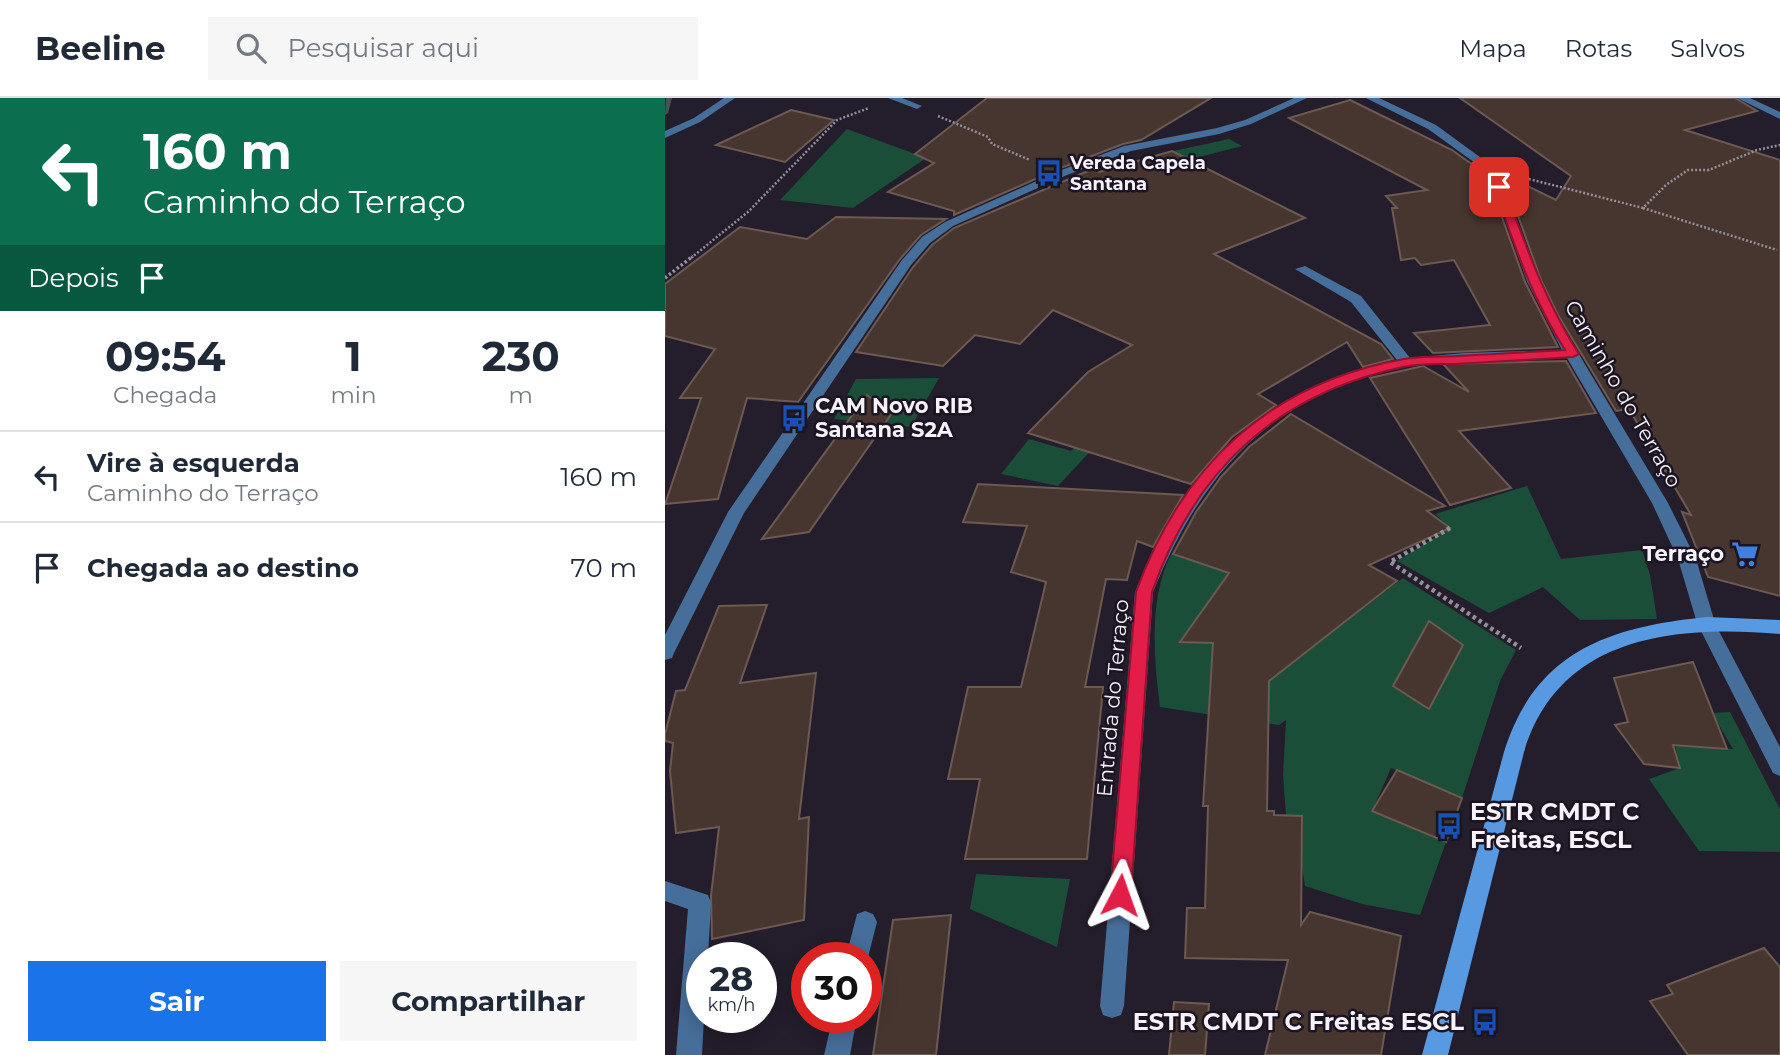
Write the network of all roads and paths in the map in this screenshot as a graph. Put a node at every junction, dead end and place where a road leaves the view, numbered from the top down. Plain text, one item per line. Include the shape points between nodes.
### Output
1 (730, 98) edge
2 (1302, 98) edge
3 (1371, 98) edge
4 (1742, 98) edge
5 (894, 99) edge
6 (917, 106) joint
7 (1780, 116) edge
8 (665, 135) edge
9 (1780, 145) edge
10 (1494, 171) junction
11 (1063, 173) junction
12 (1643, 208) junction
13 (1777, 250) dead end
14 (1301, 269) dead end
15 (665, 278) edge
16 (1573, 354) junction
17 (1406, 362) junction
18 (1450, 528) dead end
19 (1706, 624) junction
20 (1780, 627) edge
21 (1521, 648) dead end
22 (665, 653) edge
23 (1780, 767) edge
24 (665, 891) edge
25 (865, 922) dead end
26 (861, 942) edge
27 (1112, 1006) dead end
28 (842, 1033) edge
29 (689, 1055) edge
30 (837, 1055) edge
31 (1436, 1055) edge

1 - 8 street
2 - 11 street via 1238,125 1128,148
3 - 10 street via 1432,127
4 - 7 street
5 - 6 street
5 - 15 path via 837,120 749,211
6 - 11 path
9 - 12 path via 1709,170 1688,170
10 - 12 path
10 - 16 street, Caminho do Terraço via 1533,281
11 - 22 street via 949,224 926,240 906,263 736,512
12 - 13 path
14 - 17 street via 1356,299
16 - 17 street, Entrada do Terraço
16 - 19 street, Caminho do Terraço via 1660,503 1687,559
17 - 27 street, Entrada do Terraço via 1333,382 1283,406 1206,476 1160,549 1144,592
18 - 21 path via 1390,562
19 - 20 main road
19 - 23 street, Caminho do Terraço
19 - 31 main road via 1670,625 1632,635 1575,663 1544,689 1523,725 1466,924
24 - 29 street via 700,903
25 - 26 street
28 - 30 street

